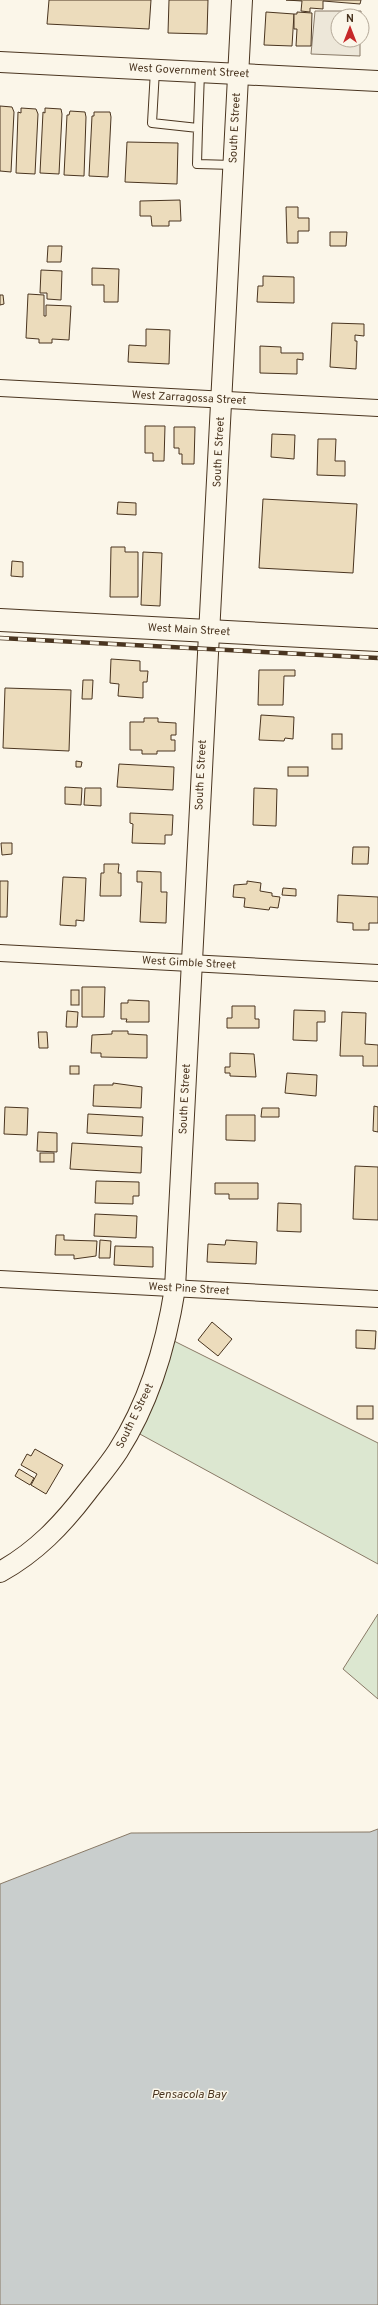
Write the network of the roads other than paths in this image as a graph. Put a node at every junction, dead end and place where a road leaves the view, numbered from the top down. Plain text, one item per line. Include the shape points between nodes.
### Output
1 (242, 0) edge
2 (0, 62) edge
3 (155, 70) junction
4 (200, 72) junction
5 (238, 74) junction
6 (378, 81) edge
7 (198, 128) junction
8 (234, 165) junction
9 (0, 388) edge
10 (222, 399) junction
11 (378, 408) edge
12 (0, 620) edge
13 (209, 631) junction
14 (378, 640) edge
15 (0, 953) edge
16 (193, 963) junction
17 (378, 973) edge
18 (0, 1279) edge
19 (175, 1288) junction
20 (378, 1298) edge
21 (0, 1572) edge

1 - 5 street, South E Street
2 - 3 street, West Government Street
3 - 4 street, West Government Street
3 - 7 lane via 152,123
4 - 5 street, West Government Street
4 - 7 lane
5 - 6 street, West Government Street
5 - 8 street, South E Street
7 - 8 lane via 197,164
8 - 10 street, South E Street
9 - 10 street, West Zarragossa Street
10 - 11 street, West Zarragossa Street
10 - 13 street, South E Street
12 - 13 main road, West Main Street
13 - 14 main road, West Main Street
13 - 16 street, South E Street
15 - 16 street, West Gimble Street
16 - 17 street, West Gimble Street
16 - 19 street, South E Street
18 - 19 street, West Pine Street
19 - 20 street, West Pine Street
19 - 21 street, South E Street via 169,1327 158,1364 143,1404 117,1452 64,1522 40,1546

